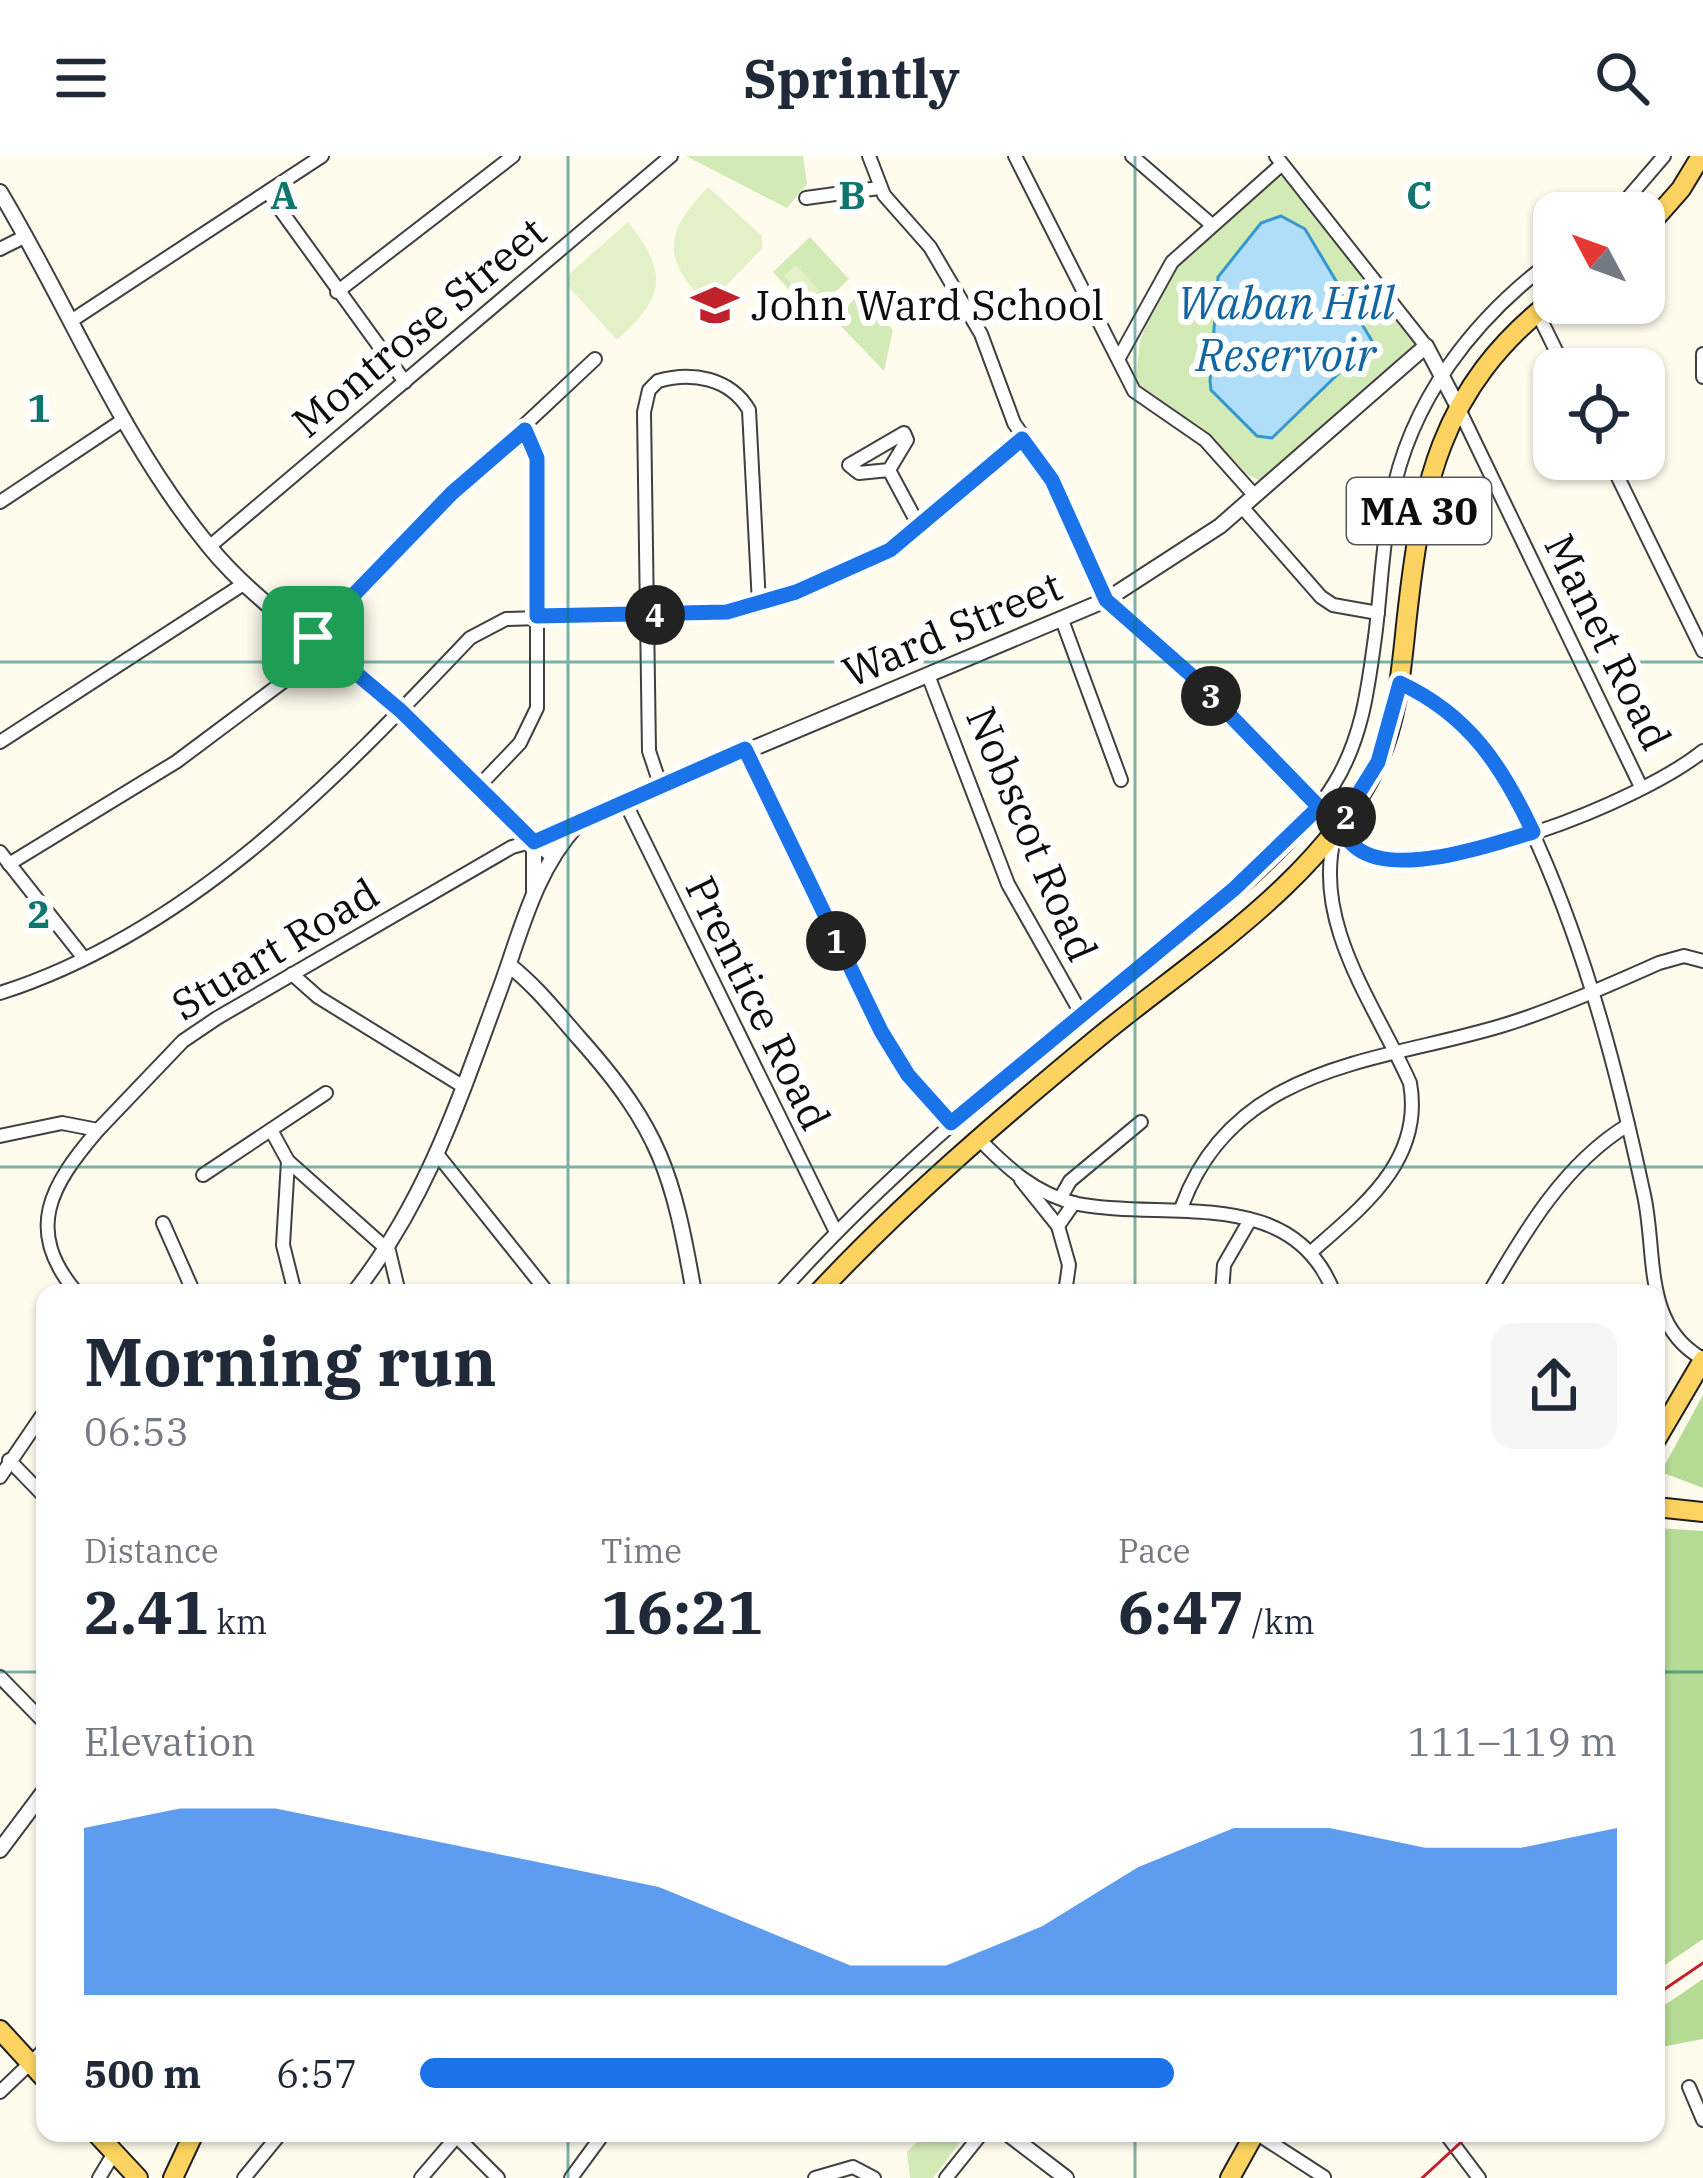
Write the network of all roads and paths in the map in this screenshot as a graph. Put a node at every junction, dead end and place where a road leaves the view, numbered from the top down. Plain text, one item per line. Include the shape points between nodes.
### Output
1 (322, 156) edge
2 (513, 156) edge
3 (671, 156) edge
4 (869, 156) edge
5 (1015, 156) edge
6 (1132, 156) edge
7 (1664, 156) edge
8 (1701, 156) edge
9 (1278, 160) edge
10 (879, 188) junction
11 (0, 192) edge
12 (1634, 192) edge
13 (268, 194) junction
14 (806, 199) dead end
15 (1665, 207) edge
16 (1212, 225) junction
17 (26, 236) junction
18 (0, 249) edge
19 (1533, 276) edge
20 (337, 292) junction
21 (1533, 316) edge
22 (74, 320) junction
23 (1426, 346) junction
24 (1703, 354) edge
25 (1120, 356) junction
26 (595, 359) dead end
27 (1443, 374) junction
28 (1703, 377) edge
29 (405, 382) junction
30 (1458, 407) junction
31 (123, 420) junction
32 (525, 430) junction
33 (1022, 439) junction
34 (889, 470) junction
35 (1619, 480) edge
36 (1256, 496) junction
37 (0, 502) edge
38 (1243, 508) junction
39 (919, 526) junction
40 (209, 547) junction
41 (245, 583) junction
42 (1106, 600) junction
43 (759, 604) junction
44 (1378, 613) junction
45 (646, 615) junction
46 (537, 616) junction
47 (1062, 620) junction
48 (313, 637) junction
49 (327, 649) junction
50 (1703, 651) edge
51 (928, 675) junction
52 (1400, 683) junction
53 (401, 711) junction
54 (0, 742) edge
55 (745, 749) junction
56 (1703, 751) edge
57 (1120, 780) dead end
58 (660, 784) junction
59 (479, 786) junction
60 (1641, 787) junction
61 (624, 800) junction
62 (1319, 807) junction
63 (579, 824) junction
64 (1337, 828) junction
65 (1533, 832) junction
66 (534, 842) junction
67 (553, 856) junction
68 (4, 858) edge
69 (534, 890) junction
70 (1274, 893) junction
71 (1334, 894) junction
72 (83, 957) junction
73 (1703, 961) edge
74 (508, 965) junction
75 (292, 974) junction
76 (1594, 989) junction
77 (0, 994) edge
78 (1082, 1016) junction
79 (1395, 1049) junction
80 (464, 1087) junction
81 (326, 1093) dead end
82 (1142, 1122) dead end
83 (951, 1123) junction
84 (1628, 1125) junction
85 (98, 1130) junction
86 (271, 1130) junction
87 (0, 1136) edge
88 (978, 1138) junction
89 (437, 1154) junction
90 (288, 1160) junction
91 (203, 1175) dead end
92 (1021, 1180) junction
93 (1067, 1200) junction
94 (1182, 1206) junction
95 (1250, 1220) junction
96 (163, 1222) dead end
97 (1058, 1226) junction
98 (836, 1232) junction
99 (389, 1250) junction
100 (1310, 1253) junction
101 (70, 1284) edge
102 (190, 1284) edge
103 (293, 1284) edge
104 (361, 1284) edge
105 (397, 1284) edge
106 (541, 1284) edge
107 (692, 1284) edge
108 (788, 1284) edge
109 (827, 1284) edge
110 (1068, 1284) edge
111 (1223, 1284) edge
112 (1329, 1284) edge
113 (1494, 1284) edge
114 (1655, 1284) edge
115 (1665, 1315) edge
116 (1703, 1359) edge
117 (36, 1423) edge
118 (1665, 1424) edge
119 (9, 1460) junction
120 (0, 1477) edge
121 (36, 1488) edge
122 (1665, 1494) edge
123 (1694, 1511) edge
124 (0, 1677) edge
125 (36, 1714) edge
126 (36, 1801) edge
127 (1, 1845) edge
128 (0, 2030) edge
129 (36, 2055) edge
130 (36, 2057) edge
131 (1689, 2086) dead end
132 (0, 2092) edge
133 (1703, 2120) edge
134 (104, 2142) edge
135 (184, 2142) edge
136 (274, 2142) edge
137 (449, 2142) edge
138 (463, 2142) edge
139 (597, 2142) edge
140 (975, 2142) edge
141 (1019, 2142) edge
142 (1250, 2142) edge
143 (1269, 2142) edge
144 (1452, 2142) edge
145 (114, 2153) junction
146 (1324, 2177) edge
147 (99, 2178) edge
148 (138, 2178) edge
149 (173, 2178) edge
150 (244, 2178) edge
151 (422, 2178) edge
152 (498, 2178) edge
153 (571, 2178) edge
154 (815, 2178) edge
155 (874, 2178) edge
156 (946, 2178) edge
157 (1066, 2178) edge
158 (1230, 2178) edge
159 (1479, 2178) edge

1 - 13 street
2 - 20 street
3 - 29 street, Montrose Street
4 - 10 street
5 - 25 street
6 - 16 street
7 - 12 street
8 - 15 main road
9 - 16 street
9 - 23 street, Manet Road
10 - 14 street
10 - 33 street via 930,247 981,334
11 - 17 street
13 - 20 street
13 - 22 street
16 - 25 street via 1163,274
17 - 18 street
17 - 22 street
19 - 27 street via 1490,312
20 - 29 street
21 - 30 main road, MA 30 via 1497,350
22 - 31 street
23 - 27 street, Manet Road
23 - 36 street, Ward Street
24 - 28 street
25 - 36 street via 1136,392 1205,440
26 - 32 street
27 - 30 street, Manet Road
27 - 44 street via 1398,470
29 - 40 street, Montrose Street
30 - 52 main road, MA 30 via 1424,487
30 - 60 street, Manet Road
31 - 37 street
31 - 40 street
32 - 46 street via 537,458
32 - 48 street
33 - 39 street
33 - 42 street via 1052,480
34 - 34 street via 904,433 849,465 859,473
34 - 39 street
35 - 50 street
36 - 38 street, Ward Street
38 - 42 street, Ward Street
38 - 44 street via 1321,597
39 - 43 street via 882,555
40 - 41 street
41 - 48 street
41 - 54 street
42 - 47 street, Ward Street
42 - 62 street
43 - 45 street
43 - 45 street via 750,412 719,382 662,380 649,390 644,412
44 - 62 street via 1357,736
45 - 46 street
45 - 58 street via 649,751
46 - 53 street via 490,624
46 - 59 street via 535,717
47 - 51 street, Ward Street
47 - 57 street
48 - 49 street
49 - 53 street
49 - 68 street via 164,770
51 - 55 street, Ward Street
51 - 78 street, Nobscot Road via 1016,902
52 - 64 main road, MA 30 via 1378,762
52 - 65 street via 1461,720 1490,751
53 - 59 street
53 - 72 street via 262,841
55 - 58 street, Ward Street
55 - 83 street via 881,1031
56 - 60 street
58 - 61 street, Ward Street
59 - 66 street
60 - 65 street
61 - 63 street, Ward Street
61 - 98 street, Prentice Road
62 - 64 street
62 - 78 street
63 - 66 street, Ward Street
63 - 67 street, Ward Street
64 - 65 street via 1365,853 1395,857 1470,852
64 - 70 main road, MA 30
64 - 71 street
65 - 76 street
66 - 67 street
66 - 69 street, Ward Street
66 - 75 street, Stuart Road via 512,847
67 - 69 street, Ward Street
68 - 72 street
69 - 74 street, Ward Street
70 - 71 street via 1309,872
70 - 88 main road, MA 30
71 - 79 street via 1358,982
72 - 77 street
73 - 76 street via 1684,956
74 - 80 street, Ward Street
74 - 107 street via 613,1075 651,1128 673,1179
75 - 80 street
75 - 85 street, Stuart Road via 183,1041
76 - 79 street via 1504,1025
76 - 84 street
78 - 83 street
79 - 94 street via 1343,1062 1274,1099 1208,1158
79 - 100 street via 1412,1096 1404,1150 1376,1192
80 - 89 street, Ward Street
81 - 86 street
82 - 93 street via 1070,1181
83 - 98 street
84 - 113 street via 1532,1219
84 - 114 street
85 - 87 street via 62,1123
85 - 101 street, Stuart Road via 51,1194 47,1217 58,1268
86 - 90 street
86 - 91 street
88 - 92 street
88 - 109 main road, MA 30
89 - 99 street, Ward Street
89 - 106 street
90 - 99 street
90 - 103 street via 284,1245
92 - 93 street
92 - 97 street
93 - 94 street
93 - 97 street
94 - 95 street
95 - 100 street via 1274,1225
95 - 111 street via 1224,1265
96 - 102 street
97 - 110 street
98 - 108 street
99 - 104 street, Ward Street
99 - 105 street
100 - 112 street
115 - 116 street via 1672,1335
116 - 118 main road
117 - 119 street
119 - 120 street
119 - 121 street
122 - 123 main road
124 - 125 street
126 - 127 street
128 - 129 main road
130 - 132 street
131 - 133 street
134 - 145 main road
135 - 149 main road
136 - 150 street
137 - 151 street
138 - 152 street
139 - 153 street
140 - 156 street
141 - 157 street
142 - 158 main road
143 - 146 street
144 - 159 street
145 - 147 street
145 - 148 main road
154 - 155 street via 853,2167

